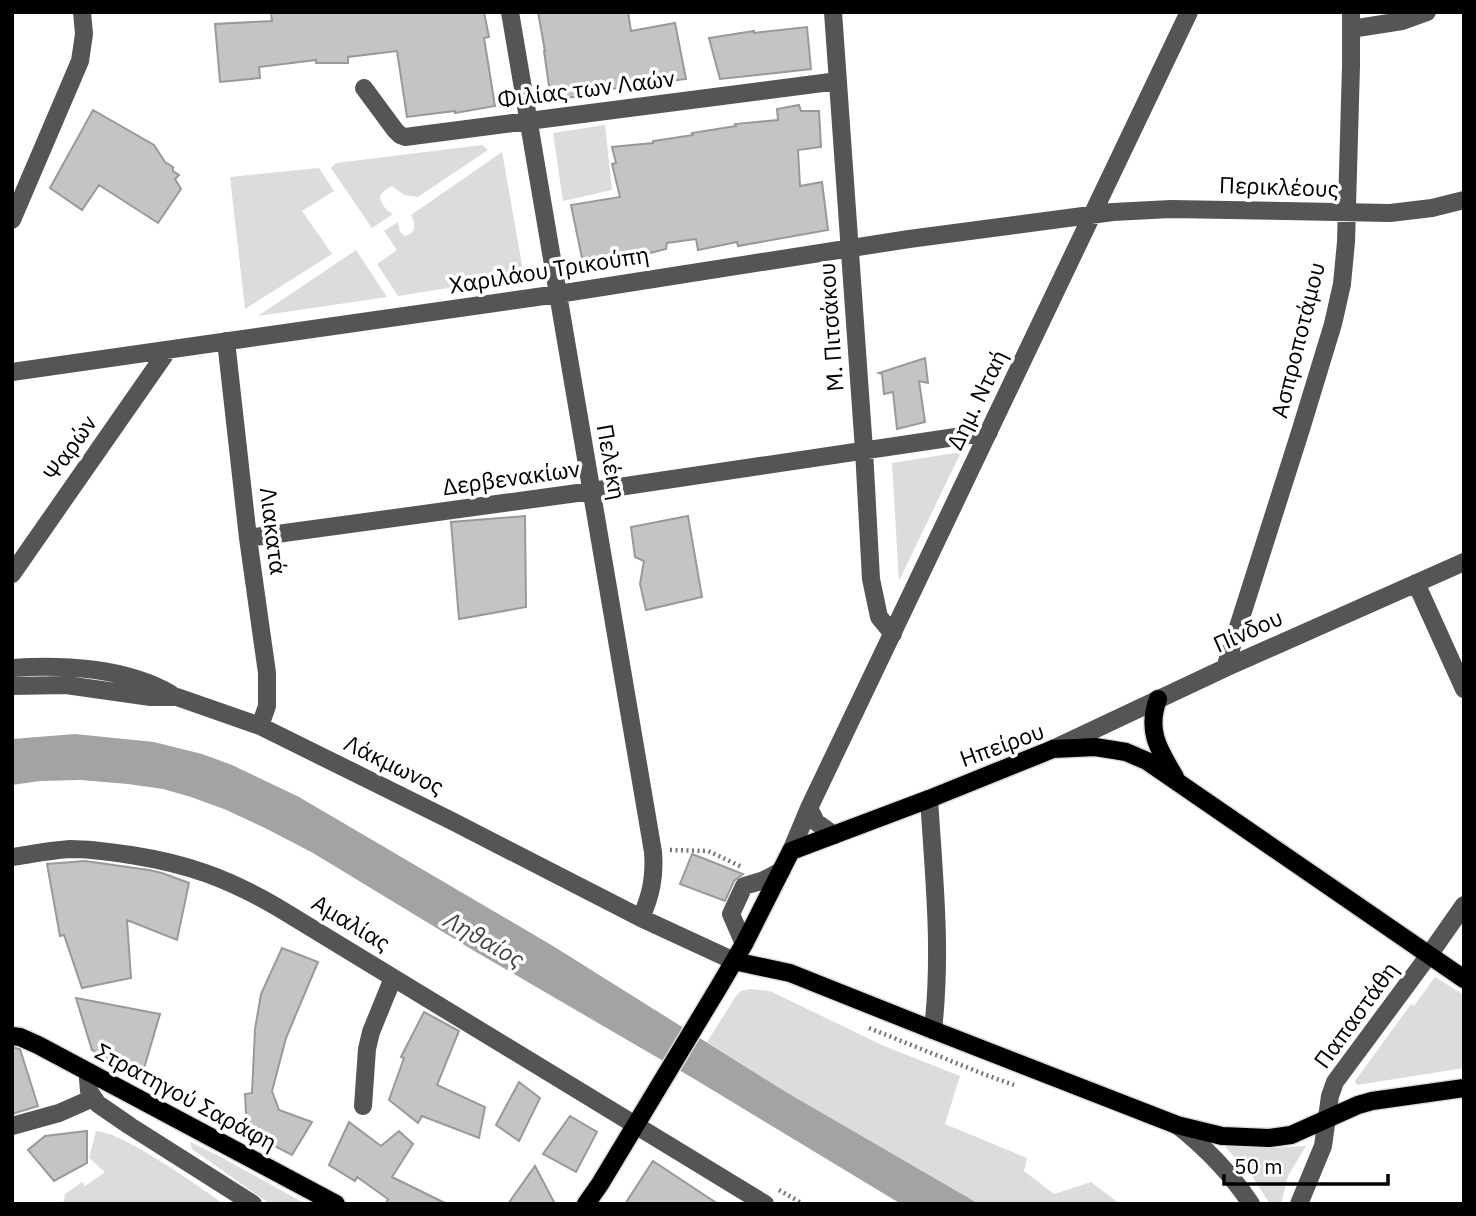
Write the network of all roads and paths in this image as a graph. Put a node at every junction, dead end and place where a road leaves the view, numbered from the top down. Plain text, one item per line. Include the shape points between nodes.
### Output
1 (82, 12) edge
2 (510, 12) edge
3 (833, 12) edge
4 (1189, 12) edge
5 (1427, 12) edge
6 (1351, 21) edge
7 (838, 81) junction
8 (364, 88) dead end
9 (529, 121) junction
10 (1464, 200) edge
11 (1347, 213) junction
12 (1093, 215) junction
13 (12, 220) edge
14 (850, 248) junction
15 (558, 294) junction
16 (226, 341) junction
17 (168, 350) junction
18 (12, 372) edge
19 (989, 432) junction
20 (864, 450) junction
21 (592, 491) junction
22 (248, 538) junction
23 (1464, 562) edge
24 (12, 574) edge
25 (1416, 583) junction
26 (893, 634) junction
27 (12, 668) edge
28 (1225, 668) junction
29 (12, 686) edge
30 (1464, 689) edge
31 (177, 697) junction
32 (1158, 699) junction
33 (260, 726) junction
34 (1053, 748) junction
35 (1177, 780) junction
36 (929, 799) junction
37 (809, 808) junction
38 (834, 835) junction
39 (791, 851) junction
40 (653, 852) junction
41 (12, 857) edge
42 (744, 868) dead end
43 (781, 871) junction
44 (1464, 905) edge
45 (641, 918) junction
46 (744, 944) junction
47 (1429, 955) junction
48 (734, 961) junction
49 (393, 978) junction
50 (1464, 979) edge
51 (858, 1023) dead end
52 (933, 1030) junction
53 (12, 1036) edge
54 (90, 1073) junction
55 (1023, 1088) dead end
56 (1464, 1088) edge
57 (93, 1098) junction
58 (363, 1106) dead end
59 (1328, 1118) junction
60 (635, 1125) junction
61 (1177, 1125) junction
62 (12, 1126) edge
63 (600, 1184) junction
64 (253, 1204) edge
65 (336, 1204) edge
66 (586, 1204) edge
67 (593, 1204) edge
68 (765, 1204) edge
69 (1251, 1204) edge
70 (1299, 1204) edge

1 - 13 street via 79,61
2 - 9 street, Πελέκη
3 - 7 street, Μ. Πιτσάκου
4 - 12 street, Δημ. Νταή
5 - 6 street via 1402,21
6 - 11 street, Ασπροποτάμου
7 - 9 street, Φιλίας των Λαών
7 - 14 street, Μ. Πιτσάκου
8 - 9 street, Φιλίας των Λαών via 405,137
9 - 15 street, Πελέκη
10 - 11 street, Περικλέους via 1410,211
11 - 12 street, Περικλέους via 1171,209
11 - 28 street, Ασπροποτάμου via 1342,284 1332,324
12 - 14 street, Χαριλάου Τρικούπη
12 - 19 street, Δημ. Νταή
14 - 15 street, Χαριλάου Τρικούπη
14 - 20 street, Μ. Πιτσάκου
15 - 16 street, Χαριλάου Τρικούπη
15 - 21 street, Πελέκη
16 - 17 street, Χαριλάου Τρικούπη
16 - 22 street, Λιακατά
17 - 18 street, Χαριλάου Τρικούπη
17 - 24 street, Ψαρών
19 - 20 street, Δερβενακίων
19 - 26 street, Δημ. Νταή
20 - 21 street, Δερβενακίων
20 - 26 street, Μ. Πιτσάκου via 871,579 879,617
21 - 22 street, Δερβενακίων
21 - 40 street, Πελέκη
22 - 33 street, Λιακατά via 267,673 267,706
23 - 25 street, Πίνδου
25 - 28 street, Πίνδου
25 - 30 street
26 - 37 street, Δημ. Νταή
27 - 31 street via 58,666 107,672 158,686
28 - 32 street, Πίνδου
29 - 31 street, Λάκμωνος via 66,685
31 - 33 street, Λάκμωνος
32 - 34 street, Πίνδου
32 - 35 main road via 1154,734
33 - 45 street, Λάκμωνος
34 - 35 main road, Ηπείρου via 1126,752
34 - 36 main road, Ηπείρου
35 - 47 main road, Ηπείρου
36 - 38 main road, Ηπείρου
36 - 52 street via 937,932
37 - 38 street via 816,822
37 - 39 street, Δημ. Νταή
38 - 39 main road, Ηπείρου
39 - 43 main road
40 - 42 path via 708,851
40 - 45 street, Πελέκη via 653,880
41 - 49 street, Αμαλίας via 86,849 203,871 254,894
43 - 46 main road
43 - 46 street via 744,886 731,914
44 - 47 street, Παπαστάθη
45 - 48 street, Λάκμωνος
46 - 48 main road
47 - 50 main road, Ηπείρου
47 - 59 street, Παπαστάθη via 1340,1073 1330,1096
48 - 52 main road via 790,973
48 - 60 main road
49 - 58 street via 367,1049
49 - 60 street, Αμαλίας
51 - 55 path
52 - 61 main road
53 - 54 main road, Στρατηγού Σαράφη
54 - 57 street
54 - 65 main road, Στρατηγού Σαράφη
56 - 59 main road via 1372,1101
57 - 62 street
57 - 64 street
59 - 61 main road via 1269,1138 1222,1136
59 - 70 street, Παπαστάθη via 1323,1146
60 - 63 main road
60 - 68 street, Αμαλίας
61 - 69 street via 1222,1164
63 - 66 main road
63 - 67 main road

